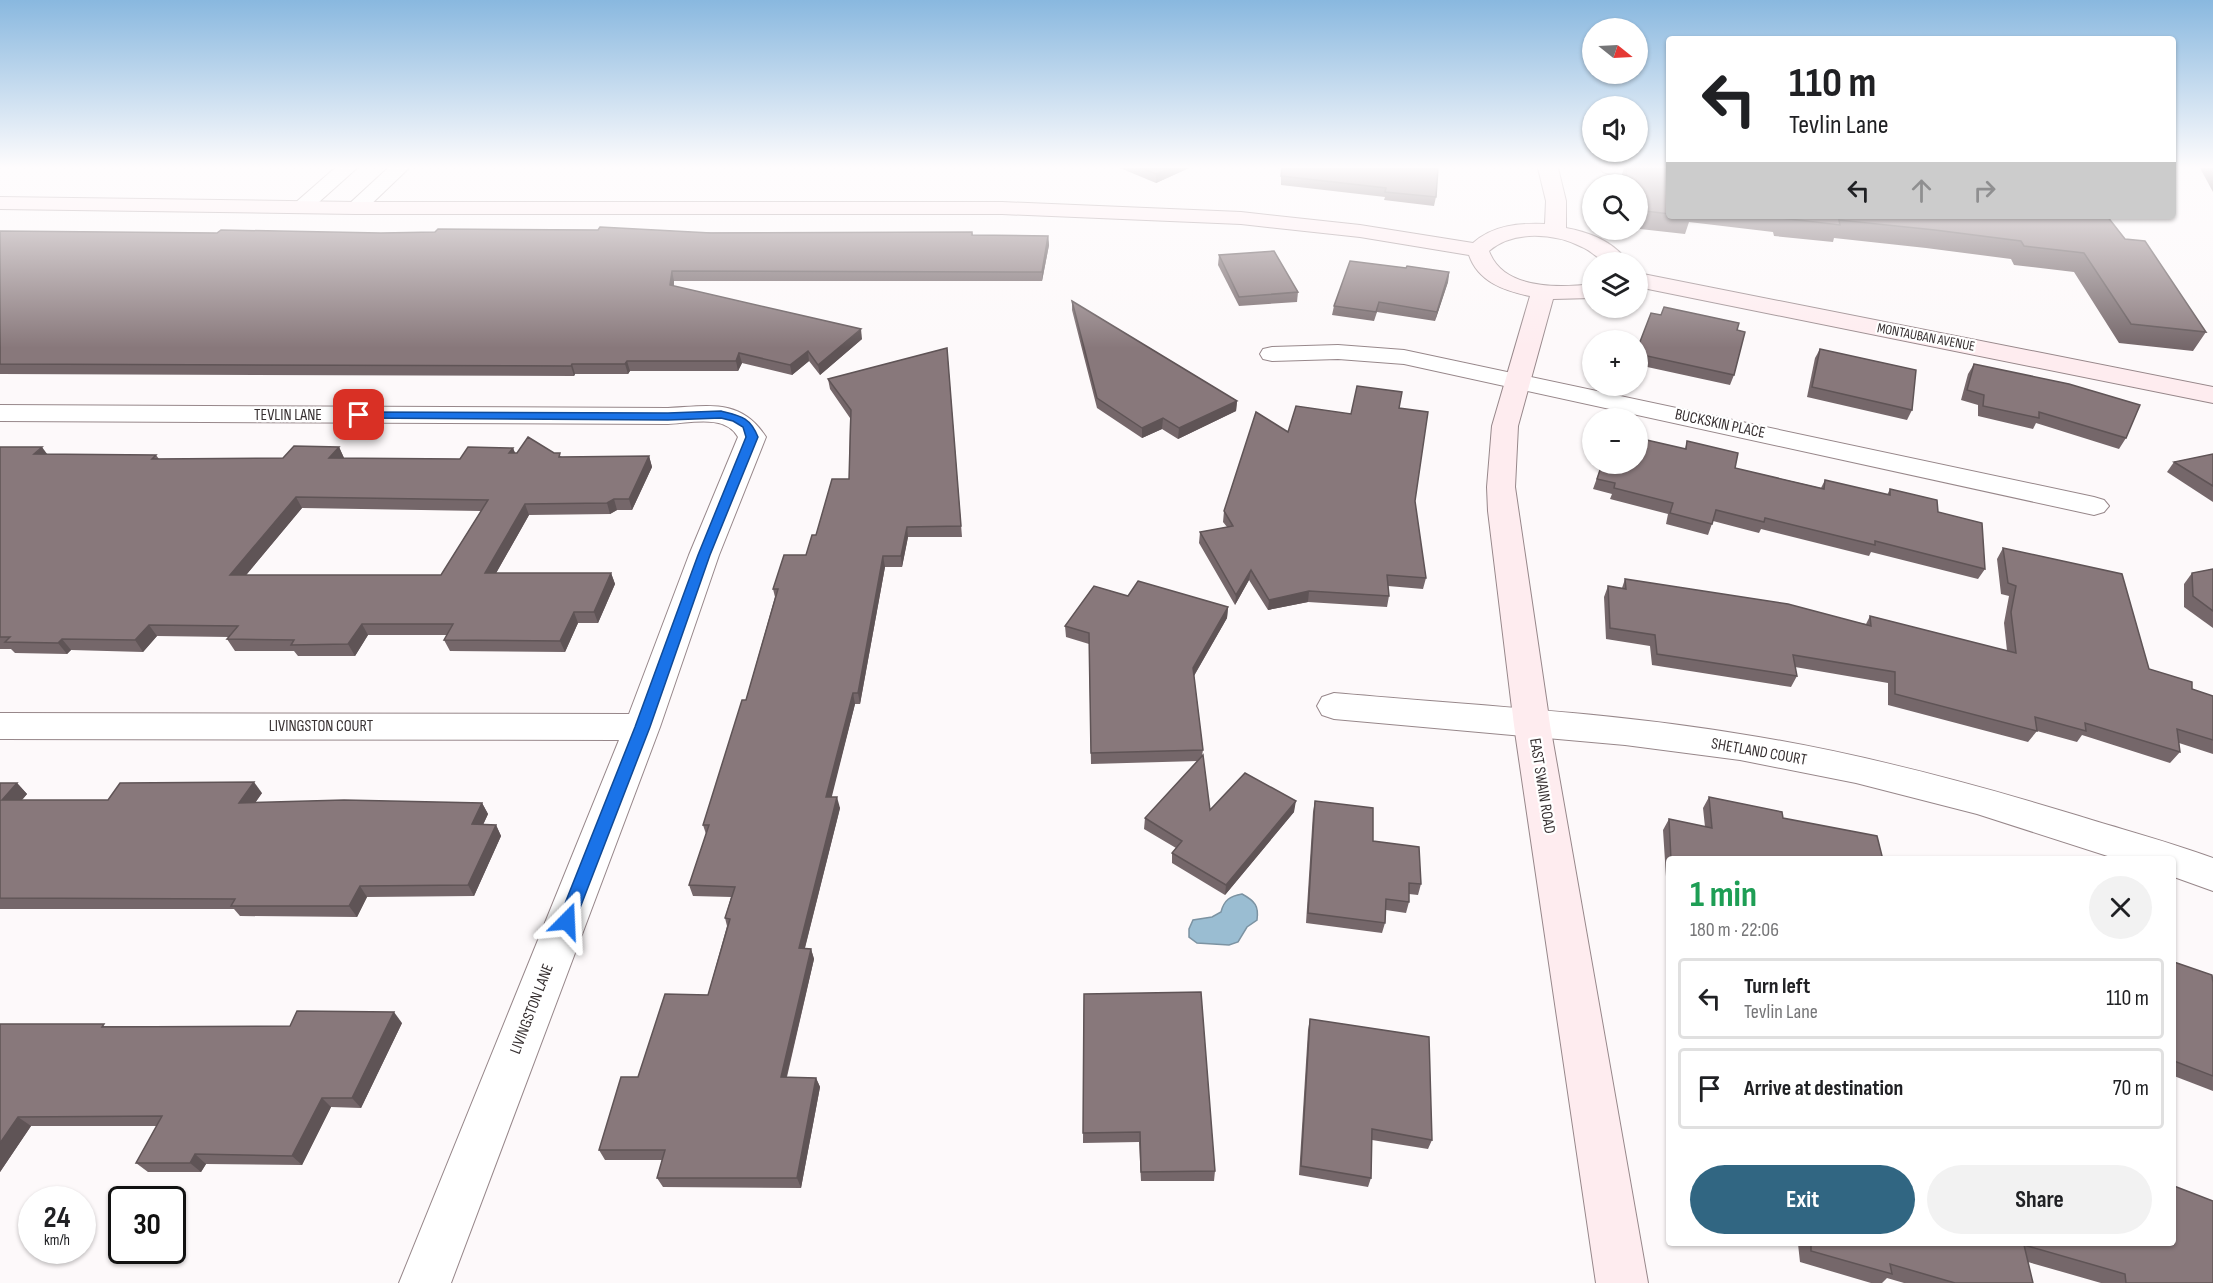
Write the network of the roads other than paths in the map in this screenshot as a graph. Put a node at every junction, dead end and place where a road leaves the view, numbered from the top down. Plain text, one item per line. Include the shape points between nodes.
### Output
1 (1326, 228) edge
2 (1555, 228) edge
3 (1555, 232) junction
4 (1478, 250) junction
5 (1608, 252) edge
6 (1648, 282) edge
7 (1543, 292) junction
8 (1582, 292) edge
9 (1272, 354) dead end
10 (1517, 380) junction
11 (2213, 395) edge
12 (0, 413) edge
13 (721, 414) joint
14 (2094, 506) dead end
15 (1334, 706) dead end
16 (1532, 725) junction
17 (0, 726) edge
18 (642, 727) junction
19 (2159, 856) edge
20 (2176, 861) edge
21 (2213, 875) edge
22 (425, 1283) edge
23 (1622, 1283) edge

1 - 4 street
2 - 3 street
3 - 4 street via 1533,230 1496,236
3 - 5 street
4 - 7 street via 1486,270
6 - 11 street, MONTAUBAN AVENUE
7 - 8 street
7 - 10 street, EAST SWAIN ROAD
9 - 10 street, BUCKSKIN PLACE via 1338,352 1404,357
10 - 14 street, BUCKSKIN PLACE
10 - 16 street, EAST SWAIN ROAD via 1505,426 1502,487
12 - 13 street, TEVLIN LANE
13 - 18 street, LIVINGSTON LANE via 737,418 752,437 704,555
15 - 16 street, SHETLAND COURT
16 - 19 street, SHETLAND COURT via 1740,747 1856,769 1977,799
16 - 23 street, EAST SWAIN ROAD
17 - 18 street, LIVINGSTON COURT
18 - 22 street, LIVINGSTON LANE
20 - 21 street, SHETLAND COURT

